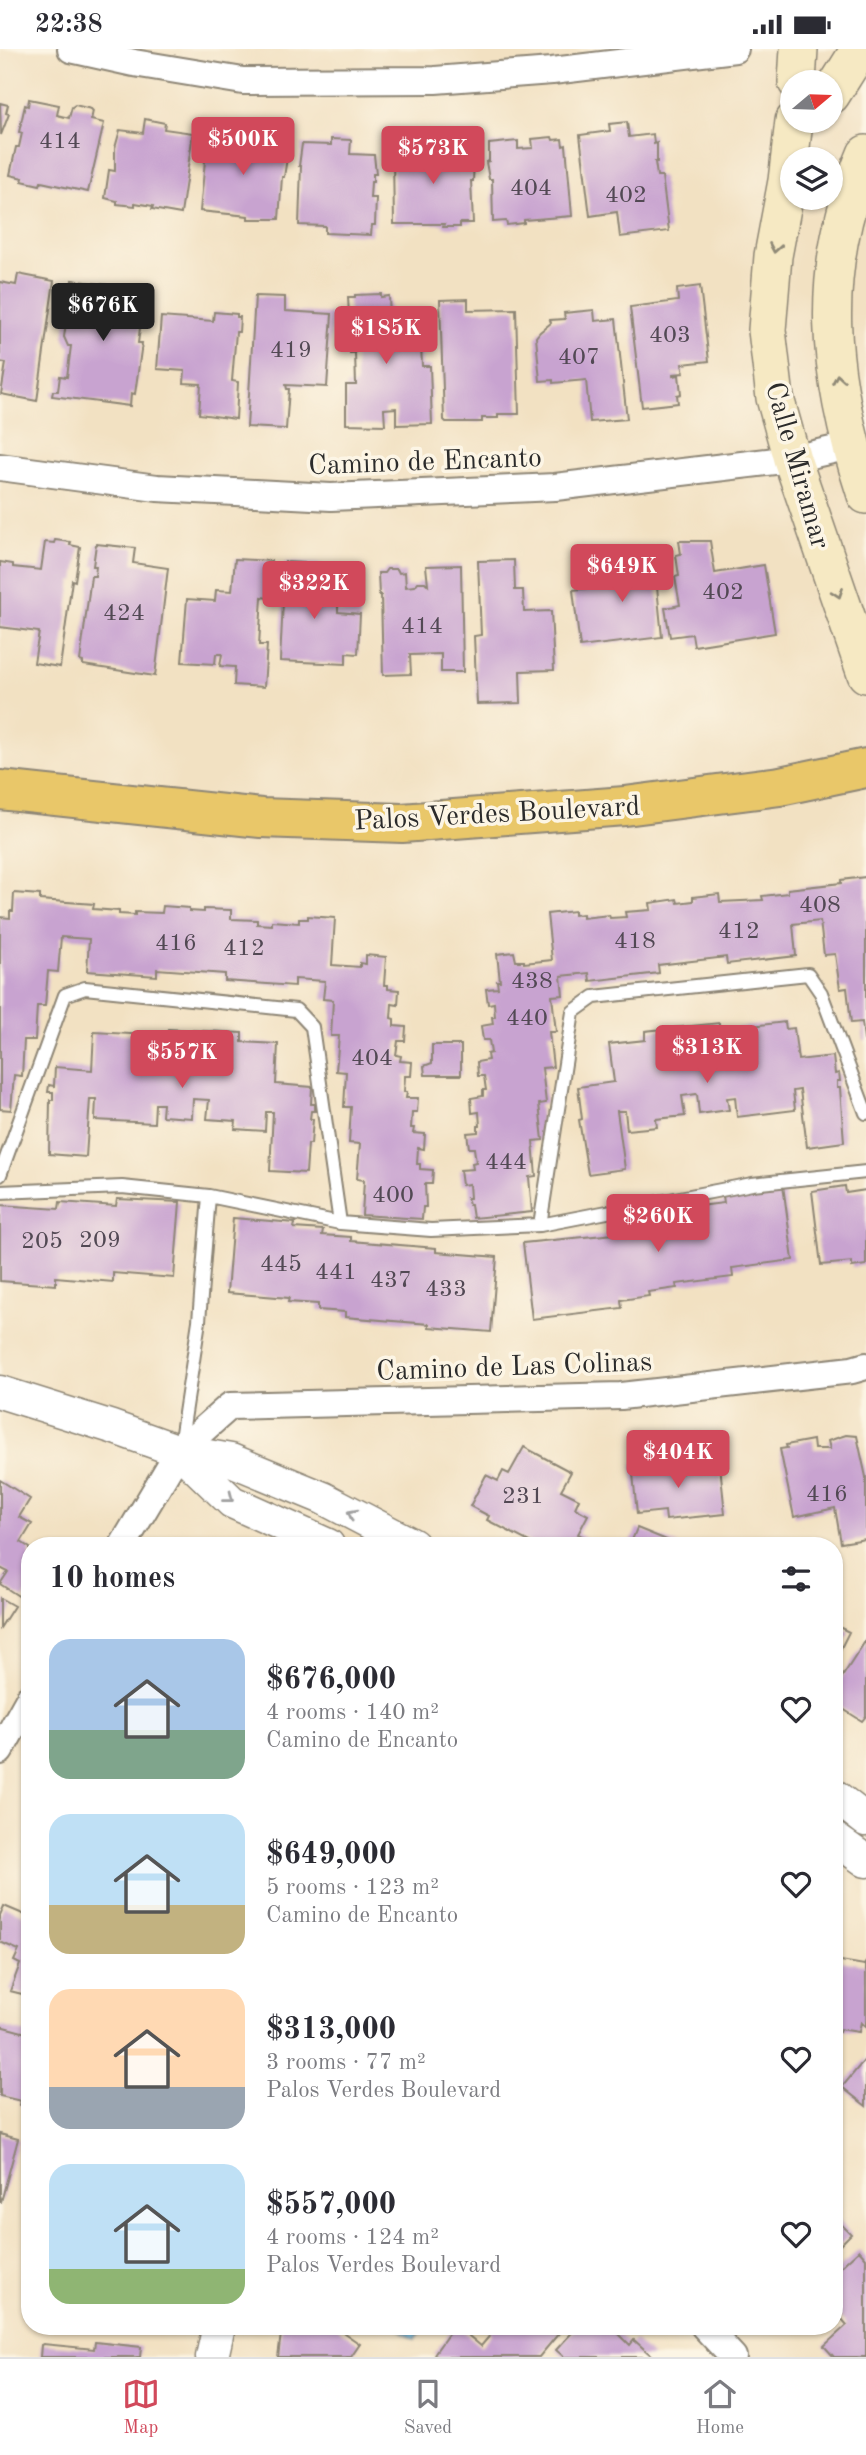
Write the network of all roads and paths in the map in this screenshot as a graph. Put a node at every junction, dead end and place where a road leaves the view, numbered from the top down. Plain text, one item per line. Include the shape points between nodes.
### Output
1 (71, 49) edge
2 (735, 49) edge
3 (799, 49) edge
4 (859, 53) edge
5 (798, 70) edge
6 (844, 76) edge
7 (866, 154) edge
8 (783, 210) edge
9 (850, 446) junction
10 (792, 459) junction
11 (0, 467) edge
12 (866, 495) edge
13 (866, 674) edge
14 (866, 768) edge
15 (0, 790) edge
16 (866, 1113) edge
17 (866, 1172) edge
18 (0, 1175) edge
19 (0, 1192) edge
20 (209, 1196) junction
21 (340, 1223) junction
22 (540, 1224) junction
23 (866, 1366) edge
24 (0, 1392) edge
25 (179, 1451) junction
26 (127, 1537) edge
27 (310, 1537) edge
28 (398, 1537) edge
29 (21, 1713) edge
30 (0, 1751) edge
31 (843, 1802) edge
32 (866, 1819) edge
33 (866, 1828) edge
34 (843, 1835) edge
35 (843, 1843) edge
36 (866, 1861) edge
37 (217, 2335) edge
38 (712, 2335) edge
39 (212, 2357) edge
40 (733, 2357) edge

1 - 2 street via 243,81 435,80
3 - 5 main road
4 - 6 main road
9 -> 7 main road, Calle Miramar via 835,365 831,295 839,235
8 -> 10 main road, Calle Miramar via 773,256 768,330 775,398
9 - 10 street, Camino de Encanto
9 - 12 main road, Calle Miramar
10 - 11 street, Camino de Encanto via 555,487 331,497 158,488
10 -> 13 main road, Calle Miramar
14 - 15 main road, Palos Verdes Boulevard via 780,786 625,806 402,823 261,818
16 - 22 lane via 821,993 808,974 594,997 573,1012
17 - 22 lane via 752,1184
18 - 21 lane via 65,995 85,988 296,1010 312,1027
19 - 20 lane via 122,1187
20 - 21 lane
20 - 25 lane via 199,1321
21 - 22 lane via 431,1230
23 - 25 street, Camino de Las Colinas via 621,1396 230,1406
24 - 25 street
25 - 26 street, Camino de Las Colinas
25 -> 27 street via 232,1502
28 -> 25 street via 323,1498 231,1460
29 - 30 street
31 - 32 street
33 - 34 street
35 - 36 street
37 - 39 street
38 - 40 street

